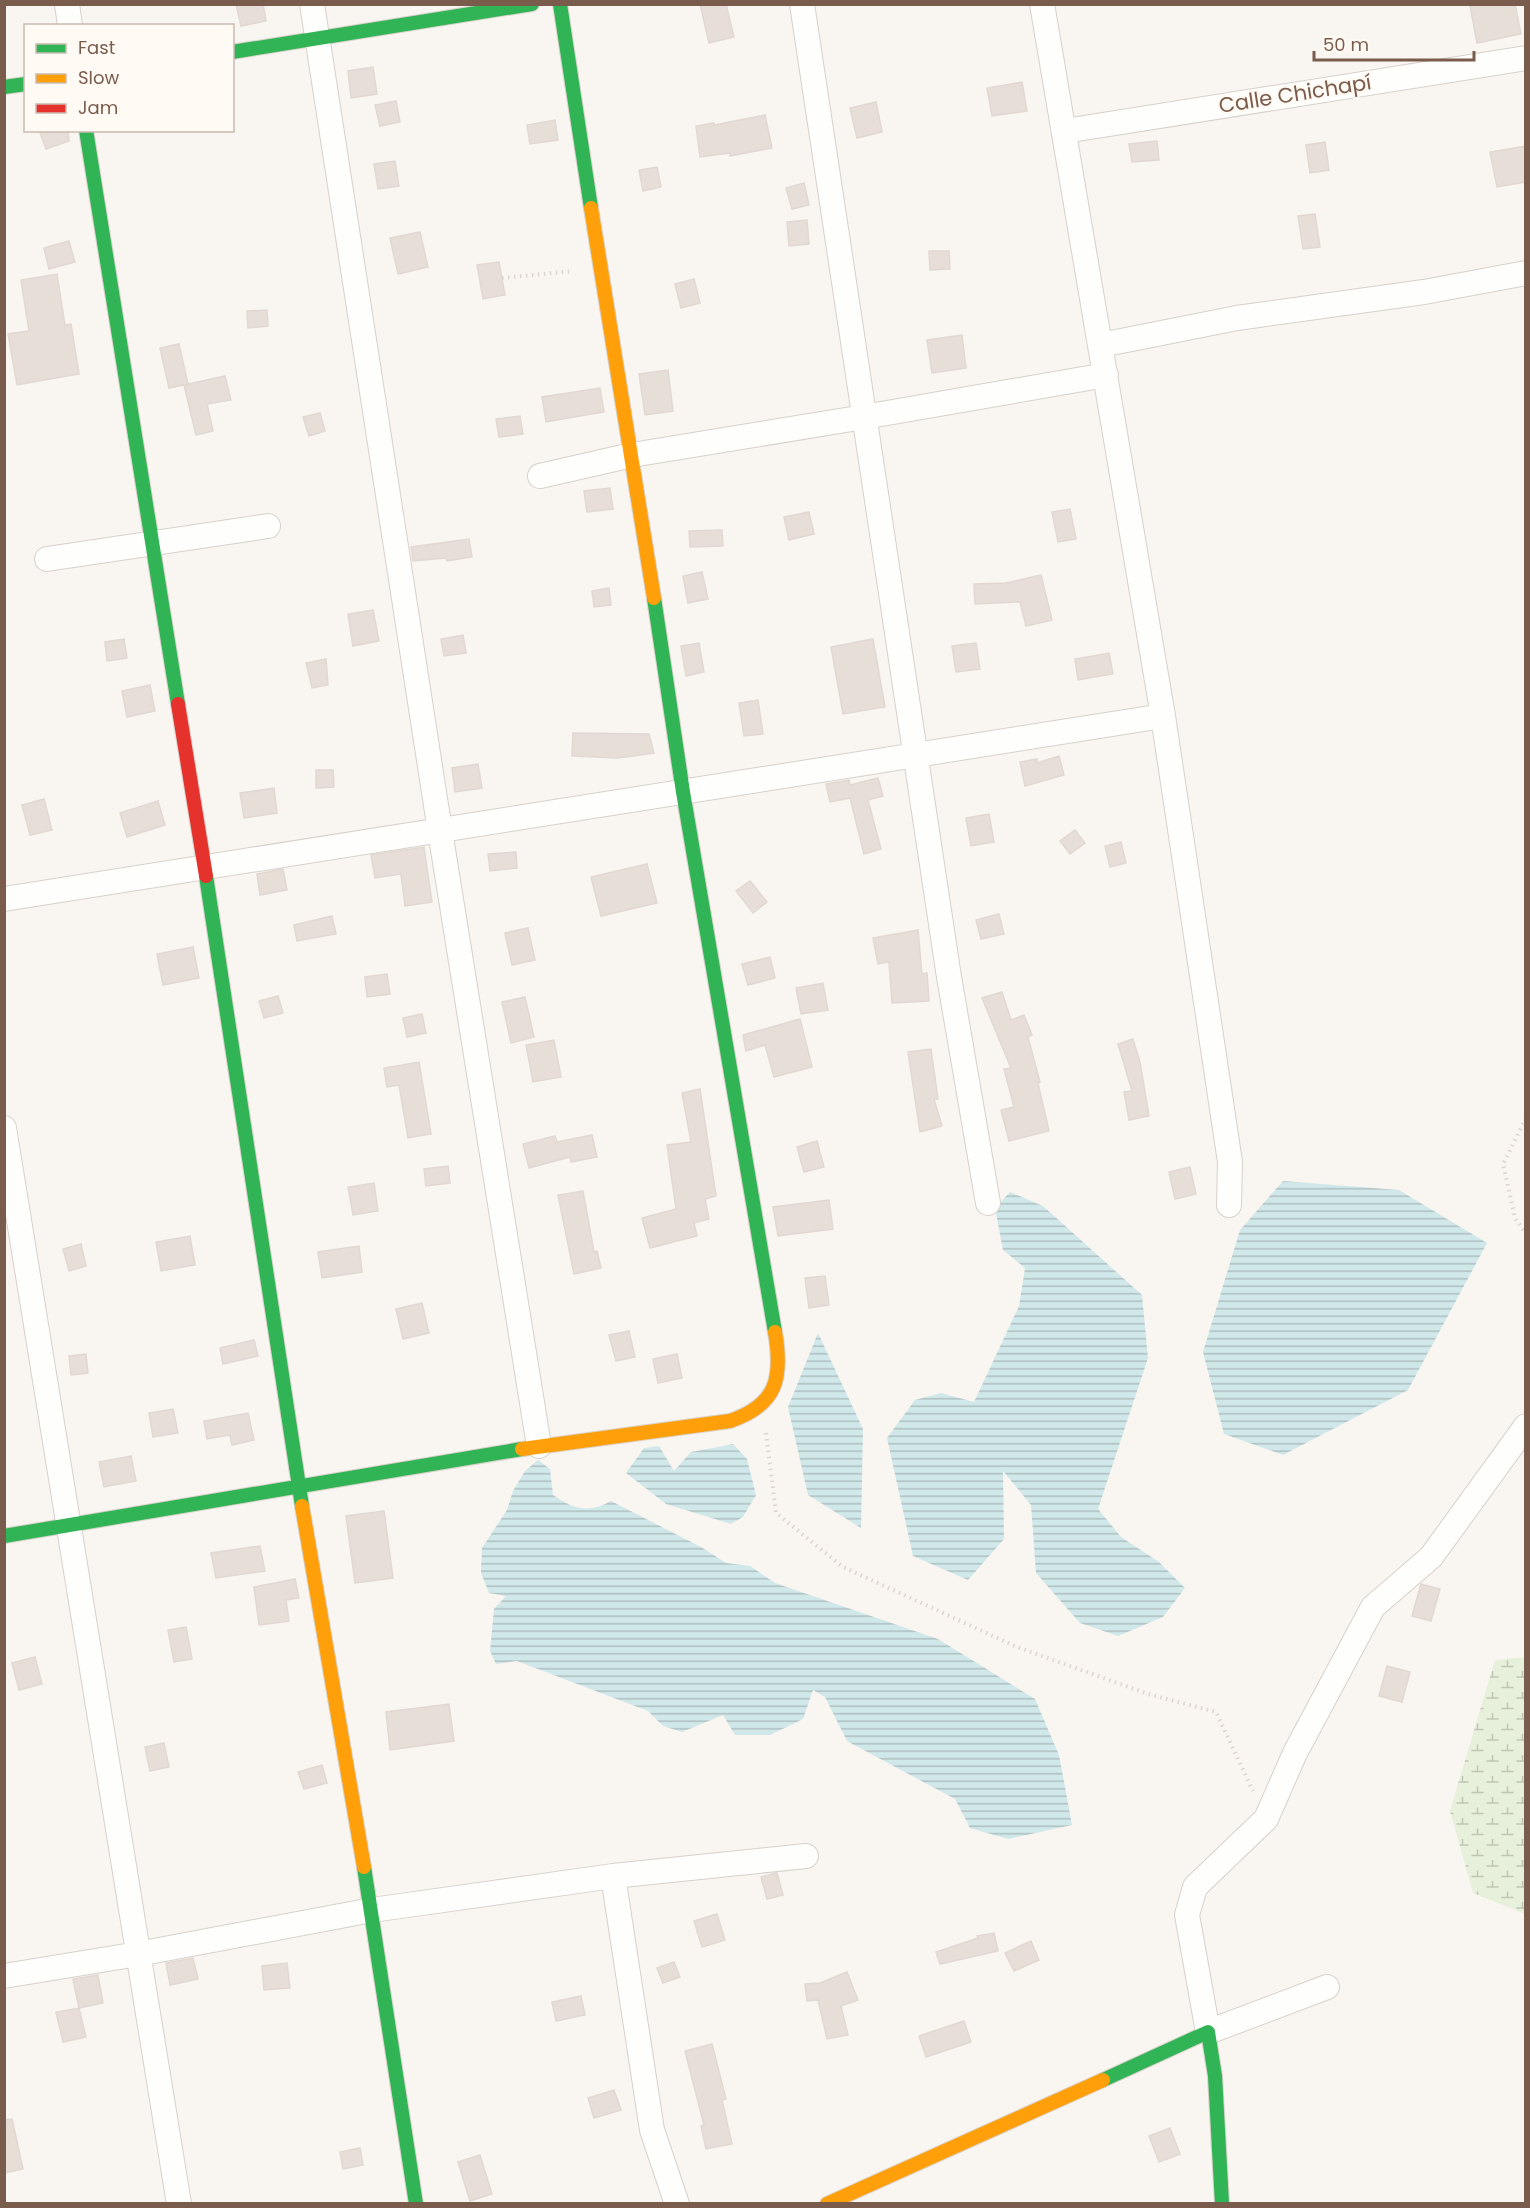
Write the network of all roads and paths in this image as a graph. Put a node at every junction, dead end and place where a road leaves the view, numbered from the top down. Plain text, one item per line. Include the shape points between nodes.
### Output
1 (67, 4) edge
2 (312, 4) edge
3 (532, 4) edge
4 (560, 4) edge
5 (802, 4) edge
6 (1042, 4) edge
7 (70, 24) edge
8 (318, 39) junction
9 (234, 52) edge
10 (1526, 58) edge
11 (24, 84) edge
12 (4, 87) edge
13 (1065, 131) junction
14 (86, 132) edge
15 (600, 268) junction
16 (1526, 273) edge
17 (502, 278) dead end
18 (1101, 345) junction
19 (1106, 375) junction
20 (864, 417) junction
21 (632, 455) junction
22 (540, 476) dead end
23 (268, 526) dead end
24 (152, 544) junction
25 (47, 559) dead end
26 (1163, 716) junction
27 (916, 756) junction
28 (683, 792) junction
29 (440, 831) junction
30 (205, 868) junction
31 (4, 899) edge
32 (1526, 1118) edge
33 (4, 1128) edge
34 (988, 1203) dead end
35 (1229, 1205) dead end
36 (1526, 1234) edge
37 (763, 1405) junction
38 (1526, 1426) edge
39 (539, 1446) junction
40 (298, 1485) junction
41 (69, 1525) junction
42 (4, 1536) edge
43 (1266, 1819) junction
44 (806, 1856) dead end
45 (613, 1876) junction
46 (372, 1910) junction
47 (138, 1954) junction
48 (4, 1976) edge
49 (1328, 1987) dead end
50 (1208, 2031) junction
51 (179, 2204) edge
52 (416, 2204) edge
53 (677, 2204) edge
54 (827, 2204) edge
55 (1222, 2204) edge

1 - 7 street
2 - 8 street
3 - 8 street
4 - 15 street
5 - 20 street
6 - 13 street
8 - 9 street
8 - 29 street
10 - 13 street, Calle Chichapí
11 - 12 street
13 - 18 street
14 - 24 street
15 - 17 path
15 - 21 street
16 - 18 street via 1424,292 1237,318
18 - 19 street
19 - 20 street
19 - 26 street
20 - 21 street
20 - 27 street
21 - 22 street
21 - 28 street
23 - 24 street
24 - 25 street
24 - 30 street
26 - 27 street
26 - 35 street via 1230,1162
27 - 28 street
27 - 34 street
28 - 29 street
28 - 37 street via 779,1355 774,1391
29 - 30 street
29 - 39 street
30 - 31 street
30 - 40 street
32 - 36 path via 1503,1164 1515,1218
33 - 41 street
37 - 39 street via 748,1416 730,1420
37 - 43 path via 776,1513 843,1567 1017,1647 1148,1694 1216,1712
38 - 43 street via 1431,1557 1372,1607 1295,1753
39 - 40 street
40 - 41 street
40 - 46 street
41 - 42 street
41 - 47 street
43 - 50 street via 1195,1887 1186,1915
44 - 45 street
45 - 46 street
45 - 53 street via 652,2130
46 - 47 street
46 - 52 street
47 - 48 street
47 - 51 street
49 - 50 street
50 - 54 street
50 - 55 street via 1215,2076

